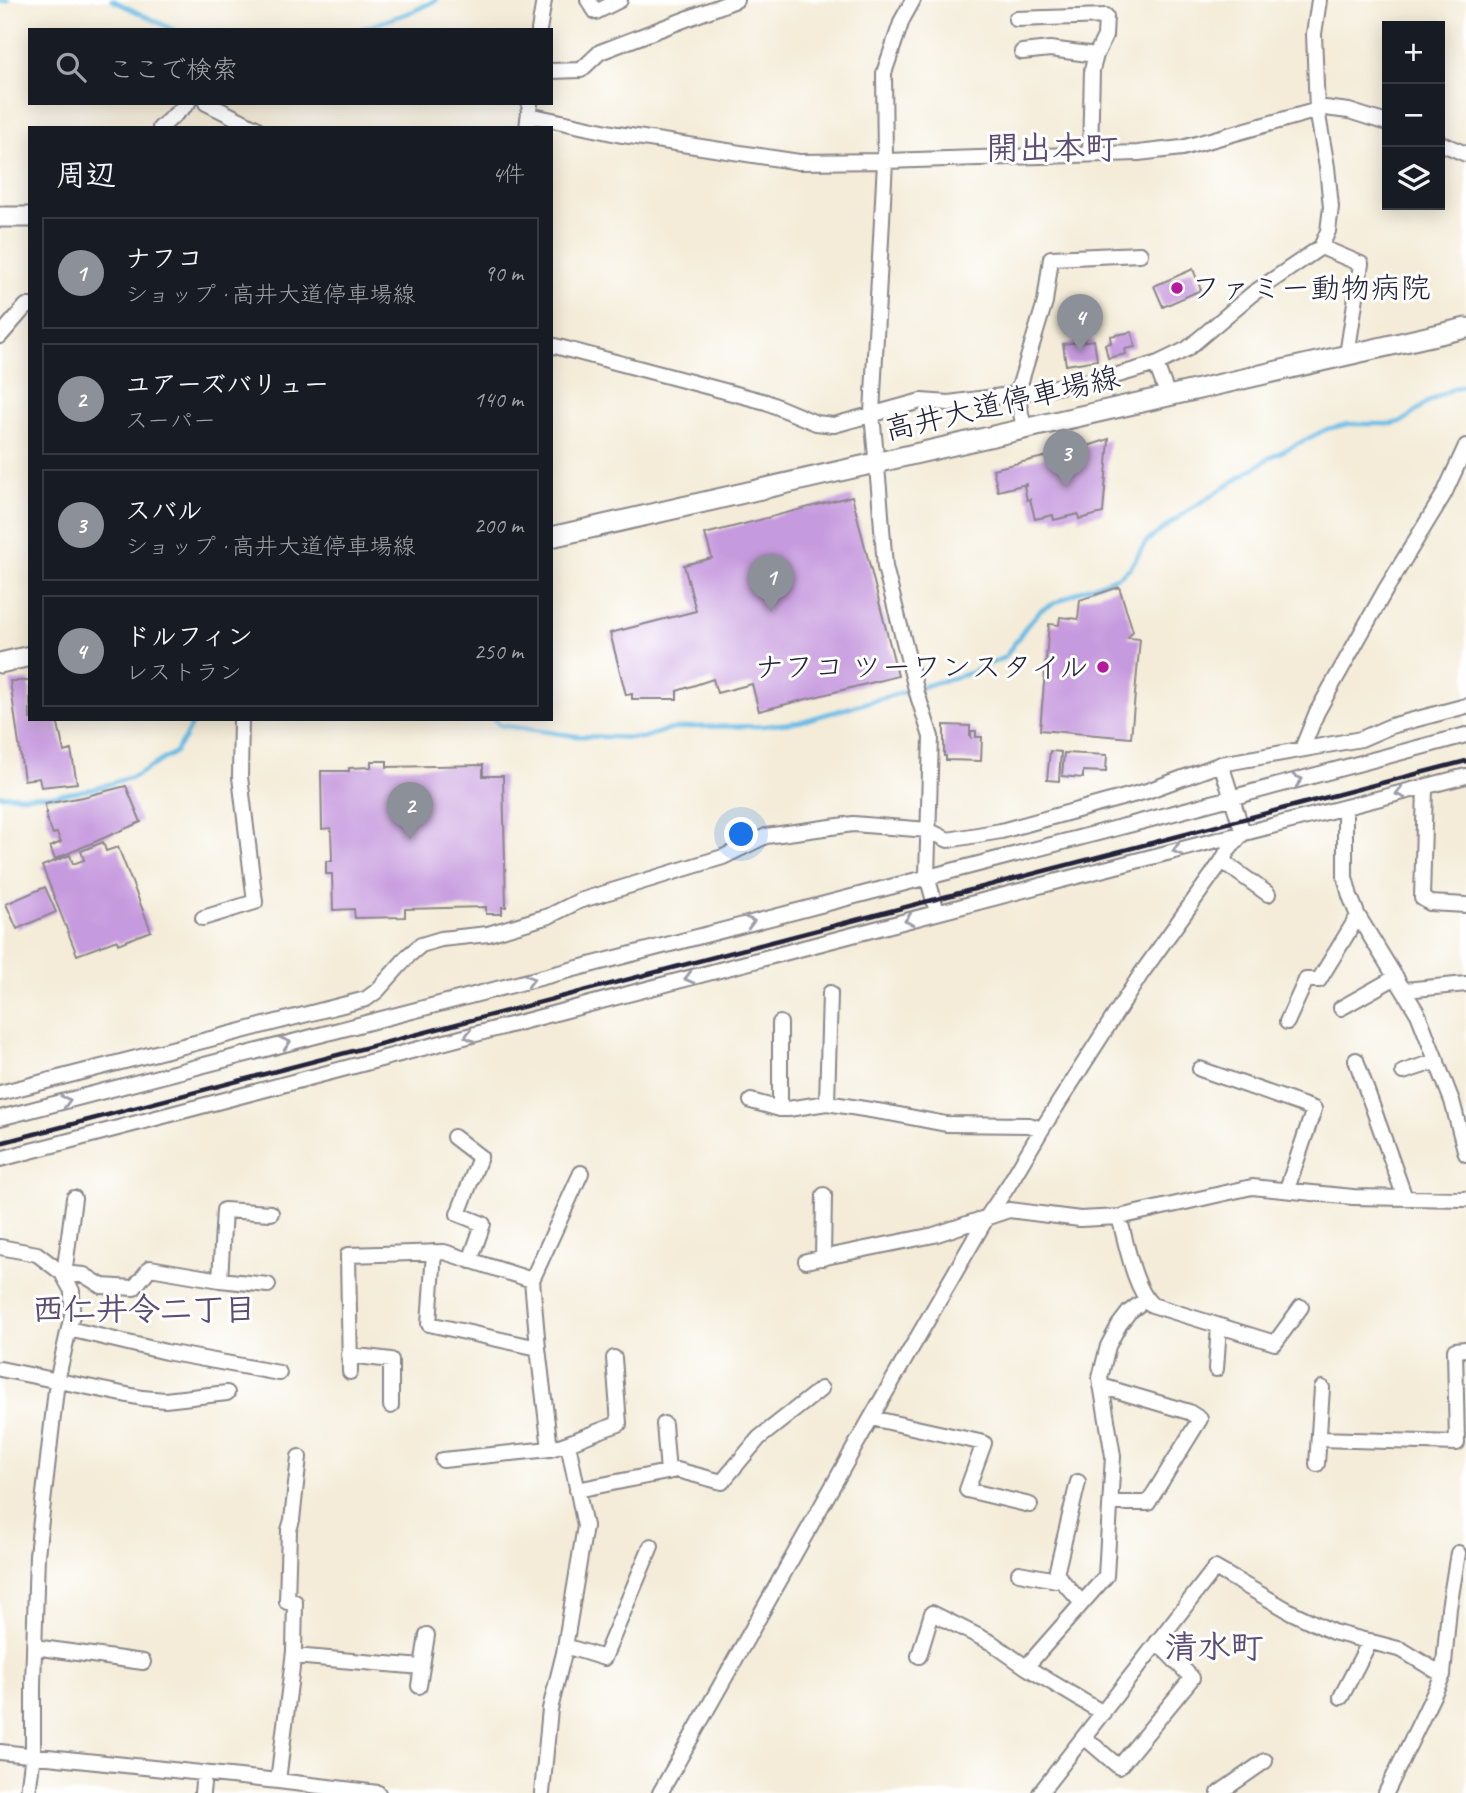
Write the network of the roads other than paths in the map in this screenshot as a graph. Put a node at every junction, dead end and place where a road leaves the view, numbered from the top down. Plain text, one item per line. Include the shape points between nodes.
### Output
1 (544, 0) edge
2 (588, 0) edge
3 (620, 0) edge
4 (736, 0) edge
5 (913, 0) edge
6 (1319, 0) edge
7 (1016, 19) dead end
8 (539, 28) edge
9 (1022, 52) dead end
10 (1096, 55) junction
11 (553, 71) edge
12 (186, 105) edge
13 (209, 105) edge
14 (1317, 110) junction
15 (529, 115) edge
16 (1382, 121) edge
17 (162, 126) edge
18 (252, 126) edge
19 (1445, 145) edge
20 (1090, 154) junction
21 (1466, 154) edge
22 (885, 161) junction
23 (0, 217) edge
24 (28, 217) edge
25 (1321, 247) junction
26 (1140, 254) dead end
27 (28, 306) edge
28 (1466, 328) edge
29 (0, 336) edge
30 (553, 346) edge
31 (1348, 355) junction
32 (1156, 364) junction
33 (1017, 394) junction
34 (1168, 396) junction
35 (872, 414) junction
36 (1024, 428) junction
37 (1466, 446) edge
38 (876, 463) junction
39 (553, 537) edge
40 (28, 656) edge
41 (0, 663) edge
42 (1466, 706) edge
43 (242, 721) edge
44 (1466, 735) edge
45 (1302, 749) junction
46 (1221, 764) junction
47 (1466, 776) edge
48 (1425, 787) junction
49 (1232, 797) junction
50 (1345, 808) junction
51 (928, 830) junction
52 (1243, 833) junction
53 (1223, 861) junction
54 (927, 876) junction
55 (1268, 894) dead end
56 (1466, 905) edge
57 (937, 912) junction
58 (1358, 916) junction
59 (203, 918) dead end
60 (1396, 977) junction
61 (1466, 984) edge
62 (1405, 990) junction
63 (830, 993) dead end
64 (1341, 1007) dead end
65 (780, 1023) dead end
66 (1287, 1023) dead end
67 (1356, 1060) dead end
68 (1437, 1061) junction
69 (1200, 1069) dead end
70 (1403, 1072) dead end
71 (0, 1093) edge
72 (751, 1101) dead end
73 (827, 1103) junction
74 (780, 1109) junction
75 (0, 1118) edge
76 (1042, 1129) junction
77 (454, 1137) dead end
78 (1466, 1154) edge
79 (0, 1159) edge
80 (581, 1173) dead end
81 (1287, 1189) junction
82 (824, 1195) dead end
83 (74, 1198) dead end
84 (1405, 1198) junction
85 (1466, 1199) edge
86 (271, 1213) dead end
87 (987, 1217) junction
88 (1119, 1217) junction
89 (0, 1247) edge
90 (434, 1252) junction
91 (823, 1258) junction
92 (470, 1261) junction
93 (806, 1261) dead end
94 (62, 1273) junction
95 (220, 1280) junction
96 (532, 1280) junction
97 (268, 1285) dead end
98 (1146, 1299) junction
99 (1301, 1307) dead end
100 (1219, 1326) junction
101 (69, 1329) junction
102 (538, 1348) junction
103 (1466, 1349) edge
104 (349, 1355) junction
105 (614, 1359) dead end
106 (0, 1369) edge
107 (1216, 1369) dead end
108 (350, 1372) dead end
109 (279, 1373) dead end
110 (57, 1381) junction
111 (1101, 1385) junction
112 (1322, 1388) dead end
113 (821, 1389) dead end
114 (227, 1393) dead end
115 (391, 1406) dead end
116 (871, 1418) junction
117 (664, 1424) dead end
118 (1319, 1439) junction
119 (568, 1444) junction
120 (550, 1449) junction
121 (299, 1457) dead end
122 (443, 1460) dead end
123 (1317, 1464) dead end
124 (668, 1472) junction
125 (1078, 1482) dead end
126 (578, 1490) junction
127 (1111, 1503) junction
128 (1030, 1505) dead end
129 (651, 1546) dead end
130 (1458, 1553) dead end
131 (1019, 1573) dead end
132 (1062, 1581) junction
133 (1082, 1603) junction
134 (427, 1635) dead end
135 (1370, 1641) junction
136 (1157, 1642) junction
137 (565, 1646) junction
138 (34, 1647) junction
139 (294, 1656) junction
140 (919, 1656) dead end
141 (143, 1662) dead end
142 (422, 1667) junction
143 (1026, 1667) junction
144 (1443, 1675) junction
145 (419, 1686) dead end
146 (1341, 1697) dead end
147 (1103, 1713) junction
148 (1084, 1737) junction
149 (0, 1752) edge
150 (33, 1754) junction
151 (1265, 1761) dead end
152 (204, 1773) junction
153 (278, 1781) junction
154 (28, 1793) edge
155 (202, 1793) edge
156 (378, 1793) edge
157 (542, 1793) edge
158 (660, 1793) edge
159 (1040, 1793) edge
160 (1219, 1793) edge
161 (1386, 1793) edge

1 - 8 street
2 - 3 street via 596,12
4 - 11 street via 600,52 581,70
5 - 22 street via 884,73
6 - 14 street via 1314,34
7 - 10 street via 1106,16 1105,36
9 - 10 street via 1050,49
10 - 20 street
12 - 17 street
13 - 18 street
14 - 16 street via 1349,111
14 - 20 street via 1182,148
14 - 25 street via 1331,207
15 - 22 street via 617,134 799,162
19 - 21 street
20 - 22 street
22 - 35 street
23 - 24 main road
25 - 31 street via 1361,264
25 - 32 street via 1252,293 1187,349
26 - 33 street via 1051,258 1045,302
27 - 29 street
28 - 31 main road, 高井大道停車場線
30 - 35 street via 766,402 816,423 834,425
31 - 34 main road, 高井大道停車場線
32 - 33 street
32 - 34 street
33 - 35 street via 949,403 921,401
33 - 36 street
34 - 36 main road, 高井大道停車場線
35 - 38 street
36 - 38 main road, 高井大道停車場線
37 - 45 street via 1444,494 1317,712
38 - 39 main road, 高井大道停車場線
38 - 51 street via 885,567 931,737
40 - 41 main road
42 - 45 street via 1361,739
43 - 59 street via 240,777 255,902
49 -> 44 street
45 - 46 street
46 - 49 street
46 - 51 street via 1147,791 1001,831 948,840
47 - 48 street
48 -> 50 street
48 - 56 street via 1422,898 1430,903
49 - 52 street
49 - 54 street
50 - 52 street
50 - 58 street via 1345,877
51 - 54 street
51 - 71 street via 853,824 766,836 723,857 579,901 549,916 488,934 421,945 366,999
52 - 53 street
52 -> 57 street
53 - 55 street
53 - 76 street via 1141,974
54 - 57 street
75 -> 54 street
57 -> 79 street
58 - 60 street
58 - 66 street via 1320,980 1306,980
60 - 62 street
60 - 64 street
61 - 62 street
62 - 68 street
63 - 73 street
65 - 74 street
67 - 84 street
68 - 70 street
68 - 78 street
69 - 81 street via 1314,1109
72 - 74 street
73 - 74 street
73 - 76 street via 946,1124
76 - 87 street
77 - 92 street via 480,1157 458,1214 483,1224
80 - 96 street
81 - 84 street
81 - 88 street via 1252,1187
82 - 91 street
83 - 94 street
84 - 85 street
86 - 95 street via 225,1210
87 - 88 street via 1009,1210 1080,1219
87 - 91 street via 934,1236
87 - 116 street
88 - 98 street
89 - 94 street via 37,1254
90 - 92 street
90 - 102 street via 429,1324
90 - 104 street via 348,1255
91 - 93 street
92 - 96 street
94 - 95 street via 84,1275 102,1286 134,1288 150,1268
94 - 101 street via 72,1291
95 - 97 street
96 - 102 street
98 - 100 street via 1152,1305
98 - 111 street via 1129,1312 1113,1335 1102,1364
99 - 100 street via 1275,1343
100 - 107 street
101 - 109 street
101 - 110 street
102 - 120 street
103 - 118 street via 1455,1349 1457,1443
104 - 108 street
104 - 115 street via 391,1360
105 - 119 street via 620,1424
106 - 110 street
110 - 114 street via 165,1400
110 - 138 street via 37,1555
111 - 127 street via 1113,1457
111 - 127 street via 1200,1419 1148,1503
112 - 118 street
113 - 124 street via 760,1438 722,1482 677,1470
116 - 128 street via 984,1443 967,1490
116 - 158 street
117 - 124 street
118 - 123 street
119 - 120 street
119 - 126 street
120 - 122 street
121 - 139 street via 289,1530 287,1602 295,1602
124 - 126 street
125 - 132 street via 1056,1574
126 - 137 street via 585,1526
127 - 133 street via 1106,1576
129 - 137 street via 604,1658
130 - 144 street
131 - 132 street
132 - 133 street
133 - 143 street
134 - 142 street
135 - 136 street via 1333,1632 1215,1568
135 - 144 street via 1402,1650
135 - 146 street
136 - 147 street
136 - 148 street via 1192,1678 1119,1767
137 - 157 street via 550,1709
138 - 141 street
138 - 150 street
139 - 142 street
139 - 153 street
140 - 143 street via 932,1614 992,1643
142 - 145 street
143 - 147 street
144 - 161 street
147 - 148 street
148 - 159 street
149 - 150 street
150 - 152 street
150 - 154 street
151 - 160 street
152 - 153 street
152 - 155 street
153 - 156 street

